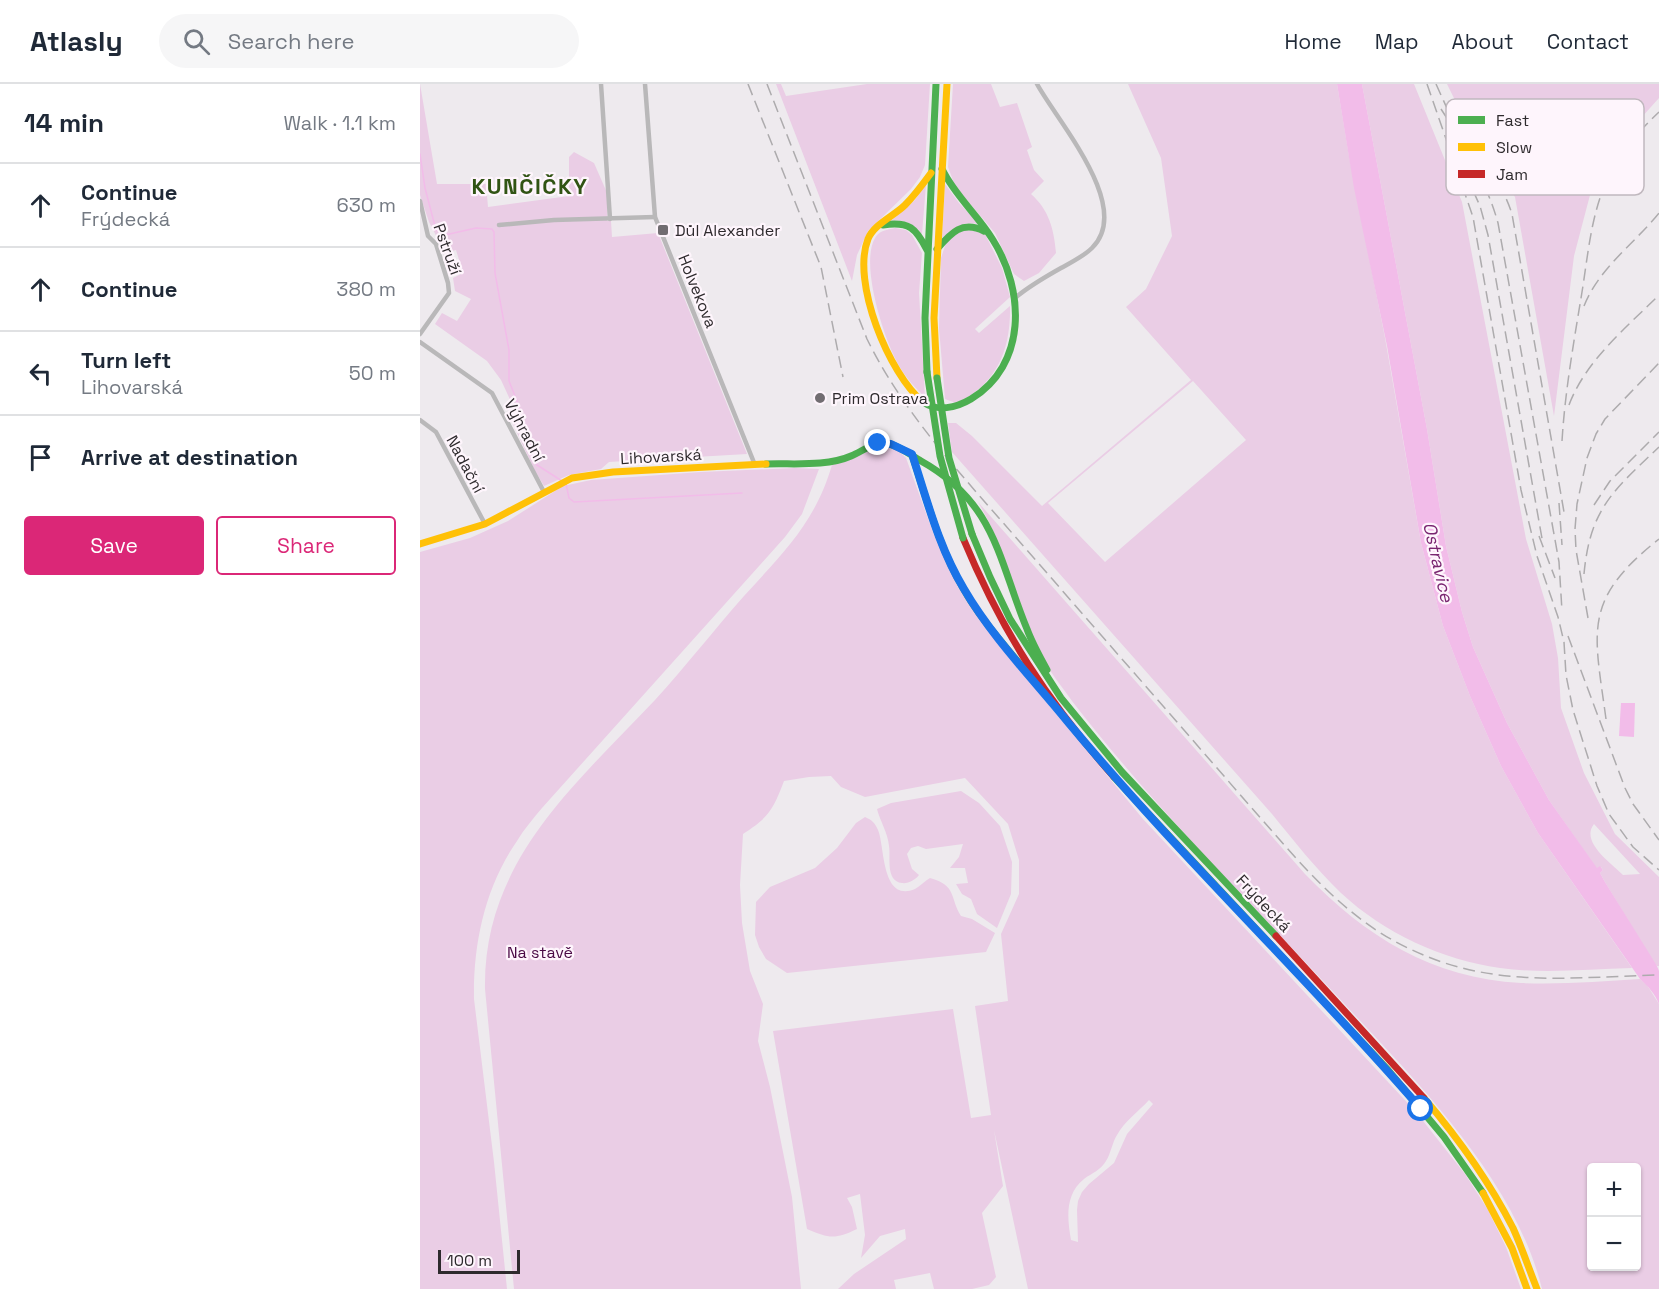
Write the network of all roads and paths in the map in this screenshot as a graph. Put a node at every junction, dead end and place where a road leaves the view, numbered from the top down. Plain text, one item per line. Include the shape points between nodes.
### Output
1 (601, 84) edge
2 (645, 84) edge
3 (936, 84) edge
4 (946, 84) edge
5 (1037, 84) edge
6 (942, 169) junction
7 (931, 173) junction
8 (420, 201) edge
9 (655, 217) junction
10 (610, 219) junction
11 (499, 225) dead end
12 (880, 226) junction
13 (421, 236) edge
14 (428, 236) junction
15 (991, 236) junction
16 (937, 249) junction
17 (927, 251) junction
18 (1015, 298) junction
19 (420, 334) edge
20 (420, 342) edge
21 (420, 420) edge
22 (912, 454) junction
23 (755, 465) junction
24 (544, 492) junction
25 (485, 524) junction
26 (420, 544) edge
27 (1074, 713) junction
28 (1068, 721) junction
29 (1527, 1289) edge
30 (1537, 1289) edge

1 - 10 street
2 - 9 street, Holvekova
3 - 7 main road
4 - 6 main road
5 - 18 street via 1084,156 1105,221 1090,250
6 - 15 main road via 956,194
6 - 16 main road, Frýdecká
7 - 12 main road via 912,198
7 - 17 main road, Frýdecká
8 - 14 street, Pstruží
9 - 10 street
9 - 23 street, Holvekova
10 - 11 street
12 - 17 main road via 910,226
12 - 18 main road via 869,237 865,253 864,270 872,311 897,372 927,404 962,404 998,375 1013,343
13 - 14 street
14 - 19 street, Pstruží via 436,244 448,293
15 - 16 main road via 976,226 963,226
15 - 18 main road
16 - 27 main road, Frýdecká, bridge via 934,318 941,415 951,467 985,567 1026,646
17 - 28 main road, Frýdecká, bridge via 927,372 942,470 963,538 987,596
20 - 24 street, Výhradní via 492,393
21 - 25 street, Nadační via 436,432
22 - 23 main road, Lihovarská via 880,443 835,461
22 - 27 main road, Lihovarská via 960,489 991,531 1039,656
22 - 28 main road via 939,538 964,590
23 - 24 main road, Lihovarská via 599,473
24 - 25 main road, Lihovarská
25 - 26 main road, Lihovarská
27 - 30 main road, Frýdecká via 1155,808 1428,1102 1499,1202
28 - 29 main road, Frýdecká via 1148,815 1369,1050 1446,1139 1501,1225

